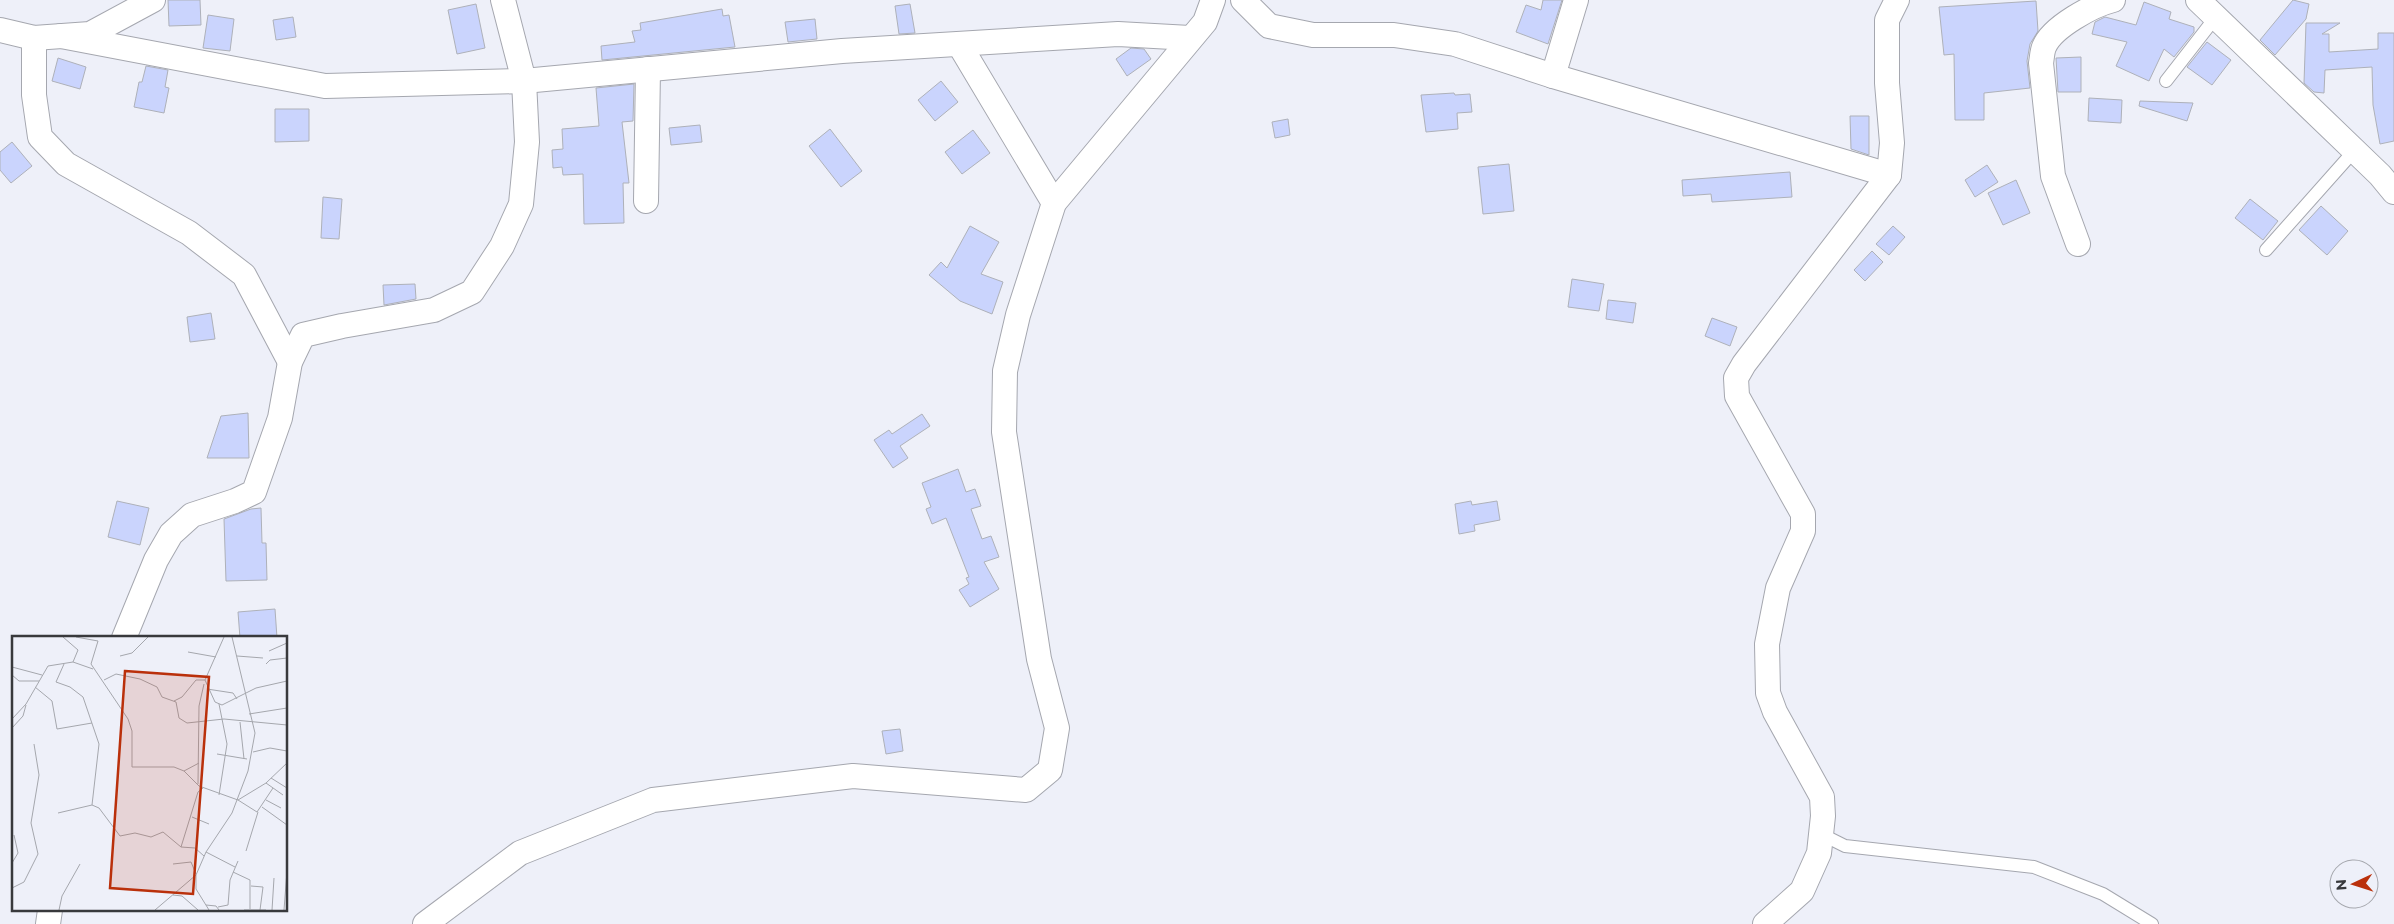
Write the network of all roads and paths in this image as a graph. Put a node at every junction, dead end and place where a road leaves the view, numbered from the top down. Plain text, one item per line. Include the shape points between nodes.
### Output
1 (153, 0) edge
2 (503, 0) edge
3 (1213, 0) edge
4 (1243, 0) edge
5 (1576, 0) edge
6 (1897, 0) edge
7 (2113, 0) edge
8 (2198, 0) edge
9 (130, 6) edge
10 (2215, 18) junction
11 (0, 30) edge
12 (61, 36) junction
13 (34, 38) junction
14 (1190, 38) junction
15 (959, 44) junction
16 (648, 69) junction
17 (1553, 76) junction
18 (524, 81) junction
19 (2166, 81) dead end
20 (2354, 151) junction
21 (1889, 175) junction
22 (2394, 192) edge
23 (646, 201) dead end
24 (1054, 203) junction
25 (2078, 244) dead end
26 (2266, 250) dead end
27 (290, 362) junction
28 (125, 636) edge
29 (1821, 834) junction
30 (425, 924) edge
31 (1765, 924) edge
32 (2152, 924) edge

1 - 9 street
2 - 18 street
3 - 14 street via 1204,22
4 - 17 street via 1269,26 1313,35 1394,36 1455,44
5 - 17 street
6 - 21 street via 1887,20 1887,83 1892,143
7 - 25 street via 2098,4 2063,25 2044,46 2041,63 2053,176
8 - 10 street
9 - 12 street via 90,34
10 - 19 lane
10 - 20 street
11 - 13 street
12 - 13 street
12 - 18 street via 325,86
13 - 27 street via 34,94 40,137 66,164 189,233 244,275
14 - 15 street via 1118,34
14 - 24 street
15 - 16 street
15 - 24 street
16 - 18 street
16 - 23 street
17 - 21 street
18 - 27 street via 527,142 521,204 502,246 472,292 434,310 303,335
20 - 22 street
20 - 26 lane
21 - 29 street via 1736,378 1737,396 1803,514 1803,531 1776,597 1767,644 1768,693 1775,712 1822,797
24 - 30 street via 1018,315 1006,372 1004,432 1039,659 1057,728 1050,770 1026,790 853,776 653,800 520,853
27 - 28 street via 280,418 254,492 192,515 171,534 156,560
29 - 31 street via 1819,853 1802,890
29 - 32 lane via 1846,846 2034,867 2103,894

